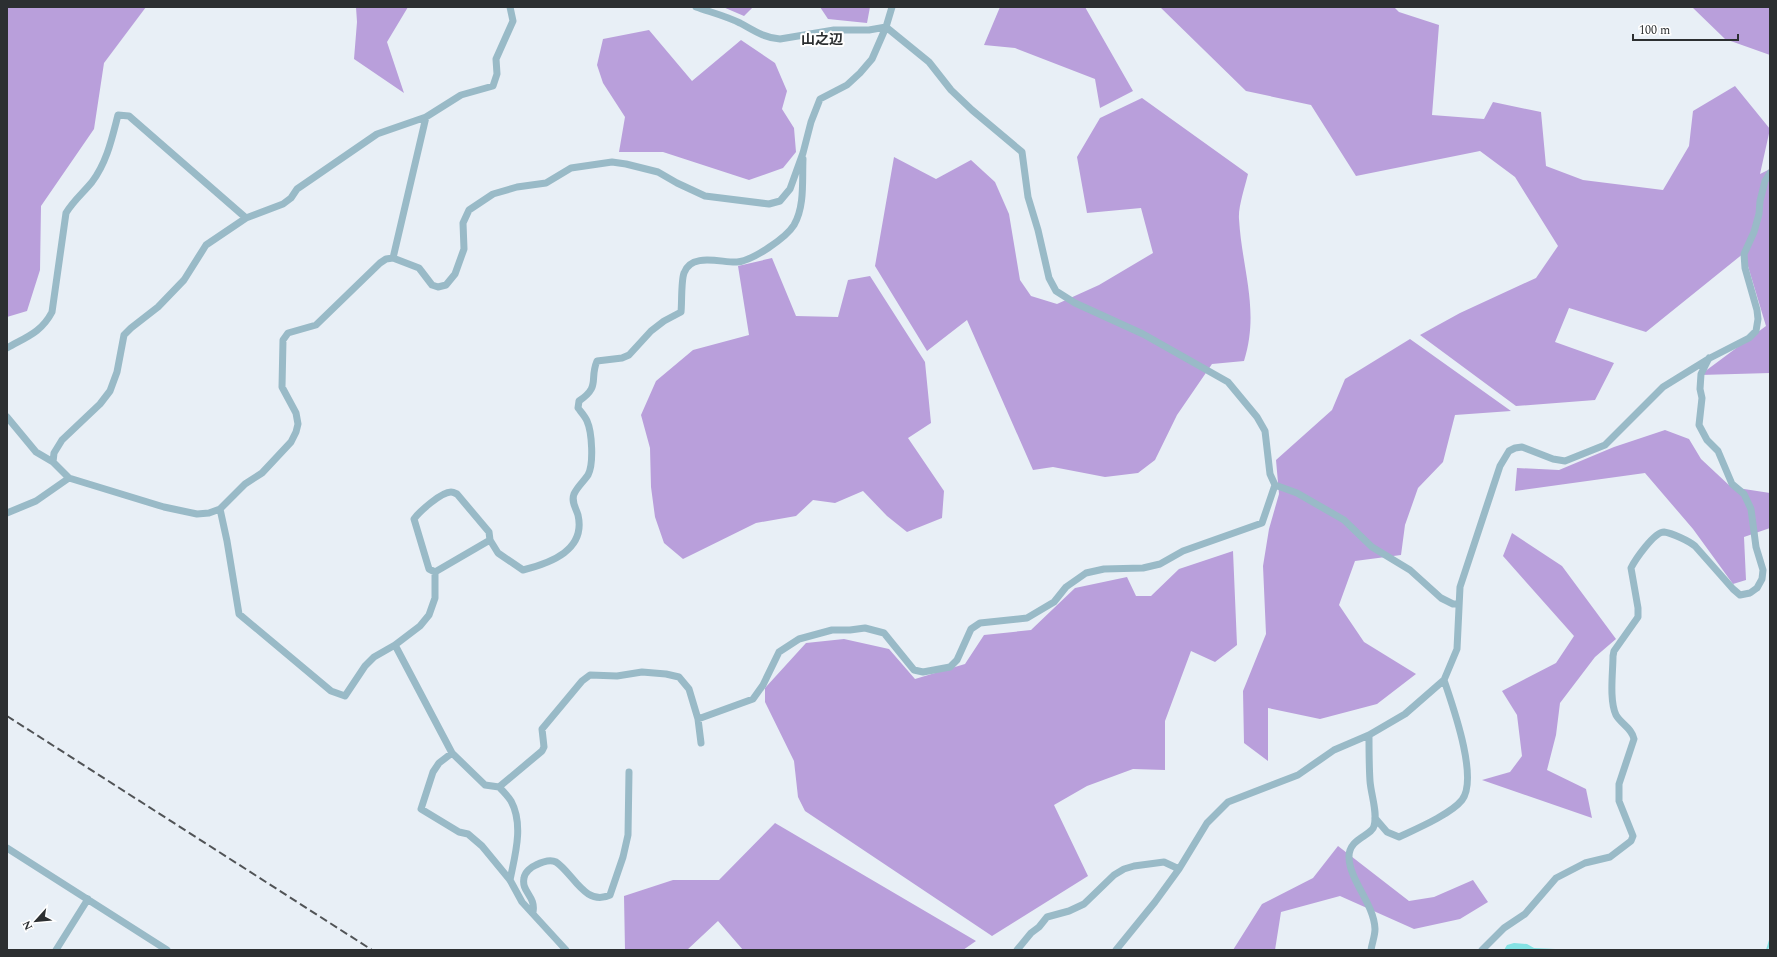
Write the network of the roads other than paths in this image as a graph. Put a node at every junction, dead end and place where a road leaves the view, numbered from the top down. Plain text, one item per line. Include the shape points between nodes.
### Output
1 (510, 7) edge
2 (696, 7) edge
3 (892, 7) edge
4 (886, 27) junction
5 (426, 117) junction
6 (803, 153) junction
7 (1770, 173) edge
8 (246, 218) junction
9 (393, 258) junction
10 (7, 348) edge
11 (1710, 358) junction
12 (7, 418) edge
13 (53, 462) junction
14 (69, 478) junction
15 (1275, 485) junction
16 (220, 509) junction
17 (7, 512) edge
18 (490, 540) junction
19 (435, 572) junction
20 (1459, 604) junction
21 (395, 645) junction
22 (1444, 680) junction
23 (698, 719) junction
24 (1369, 735) junction
25 (701, 743) dead end
26 (452, 753) junction
27 (629, 772) dead end
28 (499, 787) junction
29 (1375, 818) junction
30 (7, 848) edge
31 (1180, 869) junction
32 (510, 880) junction
33 (88, 899) junction
34 (533, 912) junction
35 (56, 950) edge
36 (167, 950) edge
37 (566, 950) edge
38 (1017, 950) edge
39 (1116, 950) edge
40 (1371, 950) edge
41 (1482, 950) edge

1 - 5 street via 513,21 496,59 497,74 492,86 461,95
2 - 4 street via 739,22 764,36 780,39 834,30 869,30
3 - 4 street
4 - 6 street via 872,59 860,73 847,85 820,99
4 - 15 street via 929,62 951,90 1022,152 1028,198 1049,278 1056,291 1149,337 1228,382 1257,417 1265,431 1270,474
5 - 8 street via 377,134 297,189 283,204
5 - 9 street
6 - 9 street via 790,189 780,201 769,204 705,196 658,172 626,164 612,162 571,168 546,182 493,194 469,210 463,223 464,249 455,274 446,285 432,285 419,268
6 - 18 street via 802,196 794,225 785,235 755,256 737,262 705,259 691,265 684,272 681,312 651,331 630,355 597,361 590,394 579,401 578,408 587,421 592,465 574,494 573,503 578,514 578,536 572,545 544,565 523,570 498,553
7 - 11 street via 1765,181 1754,232 1744,254 1745,268 1758,310 1756,331 1739,344
8 - 10 street via 129,116 118,115 108,153 92,181 66,213 52,312 46,324 40,329
8 - 13 street via 206,245 184,280 158,307 124,335 117,372 110,391 62,440 54,453
9 - 16 street via 380,262 316,325 288,333 283,340 282,387 296,413 296,432 291,442 262,473 245,484
11 - 20 street via 1663,387 1605,445 1565,461 1522,448 1509,451 1500,466 1460,587
11 - 41 street via 1701,374 1699,425 1707,440 1718,451 1732,484 1744,494 1751,509 1756,547 1763,570 1762,579 1757,588 1740,595 1695,546 1664,532 1659,533 1640,553 1631,568 1638,617 1613,656 1616,715 1633,734 1634,739 1619,784 1619,801 1633,836 1631,841 1610,857 1585,863 1556,878 1525,914 1504,928
12 - 13 street via 36,452
13 - 14 street
14 - 16 street via 164,507 197,514
14 - 17 street via 36,501
15 - 20 street via 1297,493 1344,520 1372,547 1410,570 1440,598
15 - 23 street via 1262,523 1183,552 1160,564 1086,573 1066,587 1054,602 1027,618 980,622 970,629 957,660 950,667 923,672 914,670 884,633 865,628 832,630 799,639 779,652 753,699
16 - 21 street via 239,614 331,691 345,696 364,666
18 - 19 street
18 - 19 street via 489,532 457,494 444,494 418,513 414,519 430,569
19 - 21 street via 435,598 429,615 420,626
20 - 22 street via 1457,649
21 - 26 street
22 - 24 street via 1405,714
22 - 29 street via 1465,755 1468,778 1463,800 1399,837 1387,832
23 - 25 street
23 - 28 street via 689,688 678,678 642,672 617,676 590,675 542,729 542,751
24 - 29 street via 1370,782
24 - 31 street via 1334,750 1298,775 1228,802 1207,823
26 - 28 street via 485,785
26 - 32 street via 439,763 433,772 420,809 459,832 468,834 482,846
27 - 34 street via 628,835 610,895 598,898 585,892 556,862 548,860 530,868 524,878 525,888 534,903
28 - 32 street via 511,801 517,820 518,833
29 - 40 street via 1373,830 1359,838 1348,856 1350,867 1373,918 1375,932
30 - 33 street
31 - 38 street via 1164,862 1124,869 1114,875 1084,904 1047,917
31 - 39 street
32 - 34 street via 522,902
33 - 35 street
33 - 36 street
34 - 37 street

